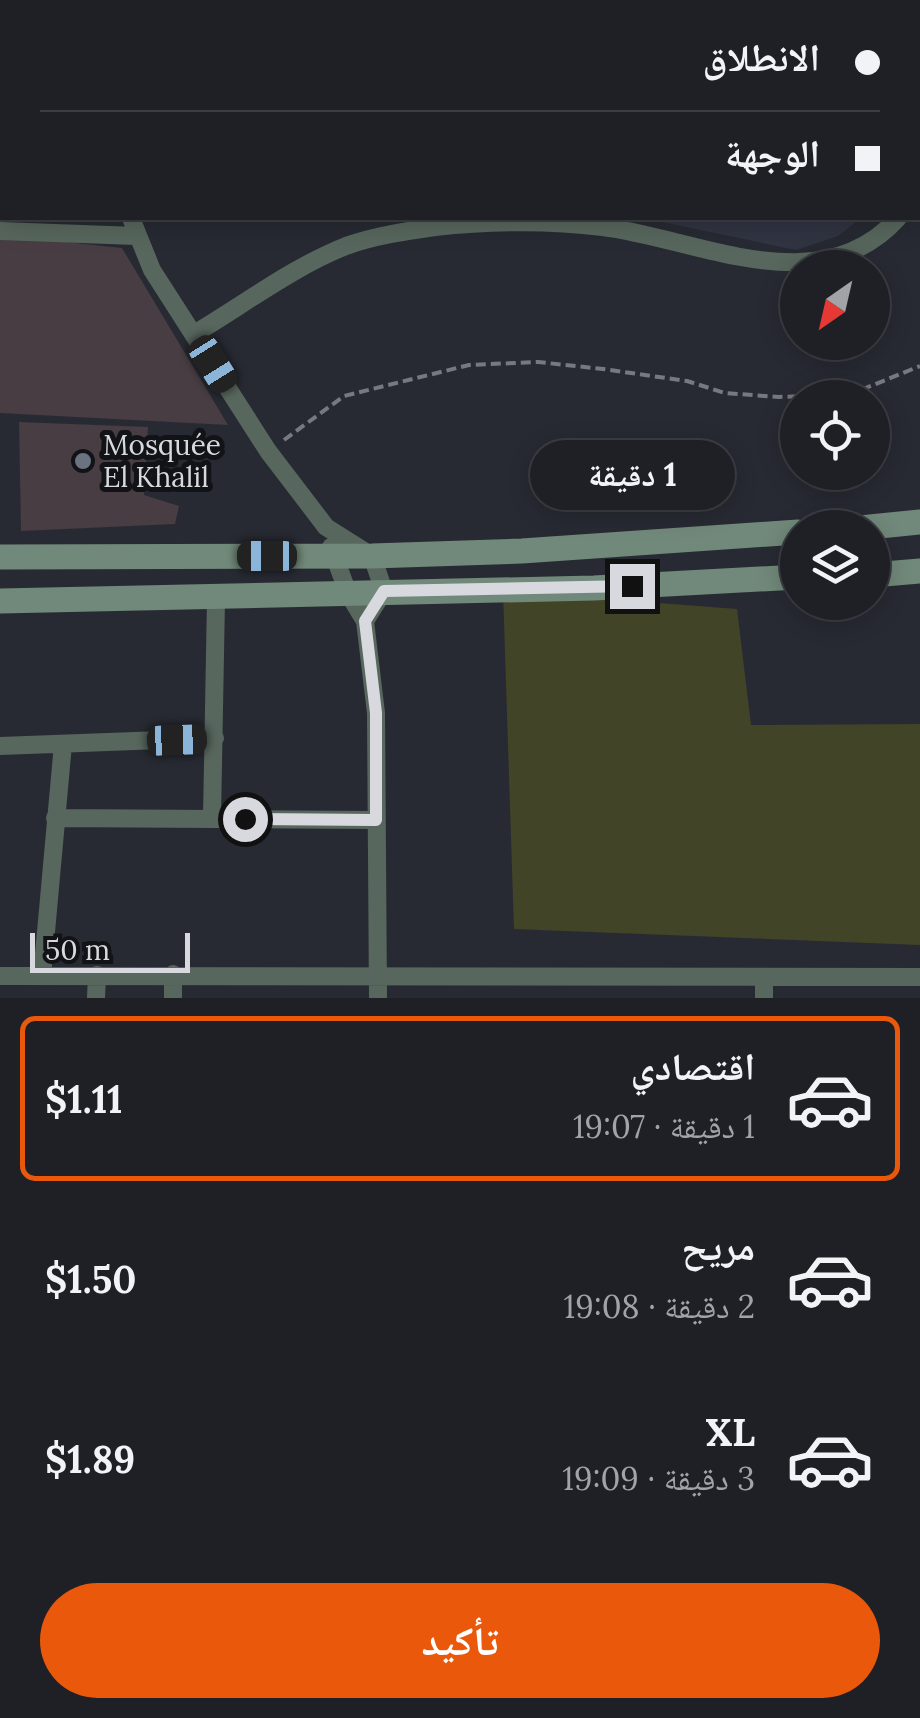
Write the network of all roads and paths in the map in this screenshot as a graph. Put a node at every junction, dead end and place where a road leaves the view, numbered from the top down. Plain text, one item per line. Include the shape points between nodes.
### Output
1 (896, 220) edge
2 (133, 227) edge
3 (0, 231) edge
4 (194, 334) junction
5 (920, 366) edge
6 (268, 451) junction
7 (920, 522) edge
8 (890, 525) edge
9 (326, 527) junction
10 (780, 533) edge
11 (334, 556) junction
12 (372, 556) junction
13 (0, 557) edge
14 (920, 571) edge
15 (890, 573) edge
16 (780, 578) edge
17 (384, 591) junction
18 (348, 593) junction
19 (216, 599) junction
20 (0, 601) edge
21 (365, 621) junction
22 (215, 738) junction
23 (63, 744) junction
24 (0, 746) edge
25 (55, 818) junction
26 (212, 818) junction
27 (376, 820) junction
28 (173, 974) junction
29 (378, 974) junction
30 (97, 975) junction
31 (0, 976) edge
32 (42, 976) junction
33 (764, 977) junction
34 (920, 977) edge
35 (96, 998) edge
36 (173, 998) edge
37 (378, 998) edge
38 (764, 998) edge

1 - 4 street via 846,254 793,264 601,227 540,222 433,228 346,246
2 - 3 street
2 - 4 street
4 - 6 street
5 - 6 path via 851,394 779,397 725,393 655,374 538,362 469,365 344,396
6 - 9 street
7 - 8 street
9 - 11 street
9 - 12 street
10 - 12 street
11 - 12 street
11 - 13 street
11 - 18 street
12 - 17 street
14 - 15 street
16 - 17 street
17 - 18 street
17 - 21 street
18 - 19 street
18 - 21 street
19 - 20 street
19 - 22 street
21 - 27 street via 376,713
22 - 23 street
22 - 26 street
23 - 24 street
23 - 25 street
25 - 26 street
25 - 32 street
26 - 27 street
27 - 29 street
28 - 29 street
28 - 30 street
28 - 36 street
29 - 33 street
29 - 37 street
30 - 32 street
30 - 35 street
31 - 32 street
33 - 34 street
33 - 38 street

